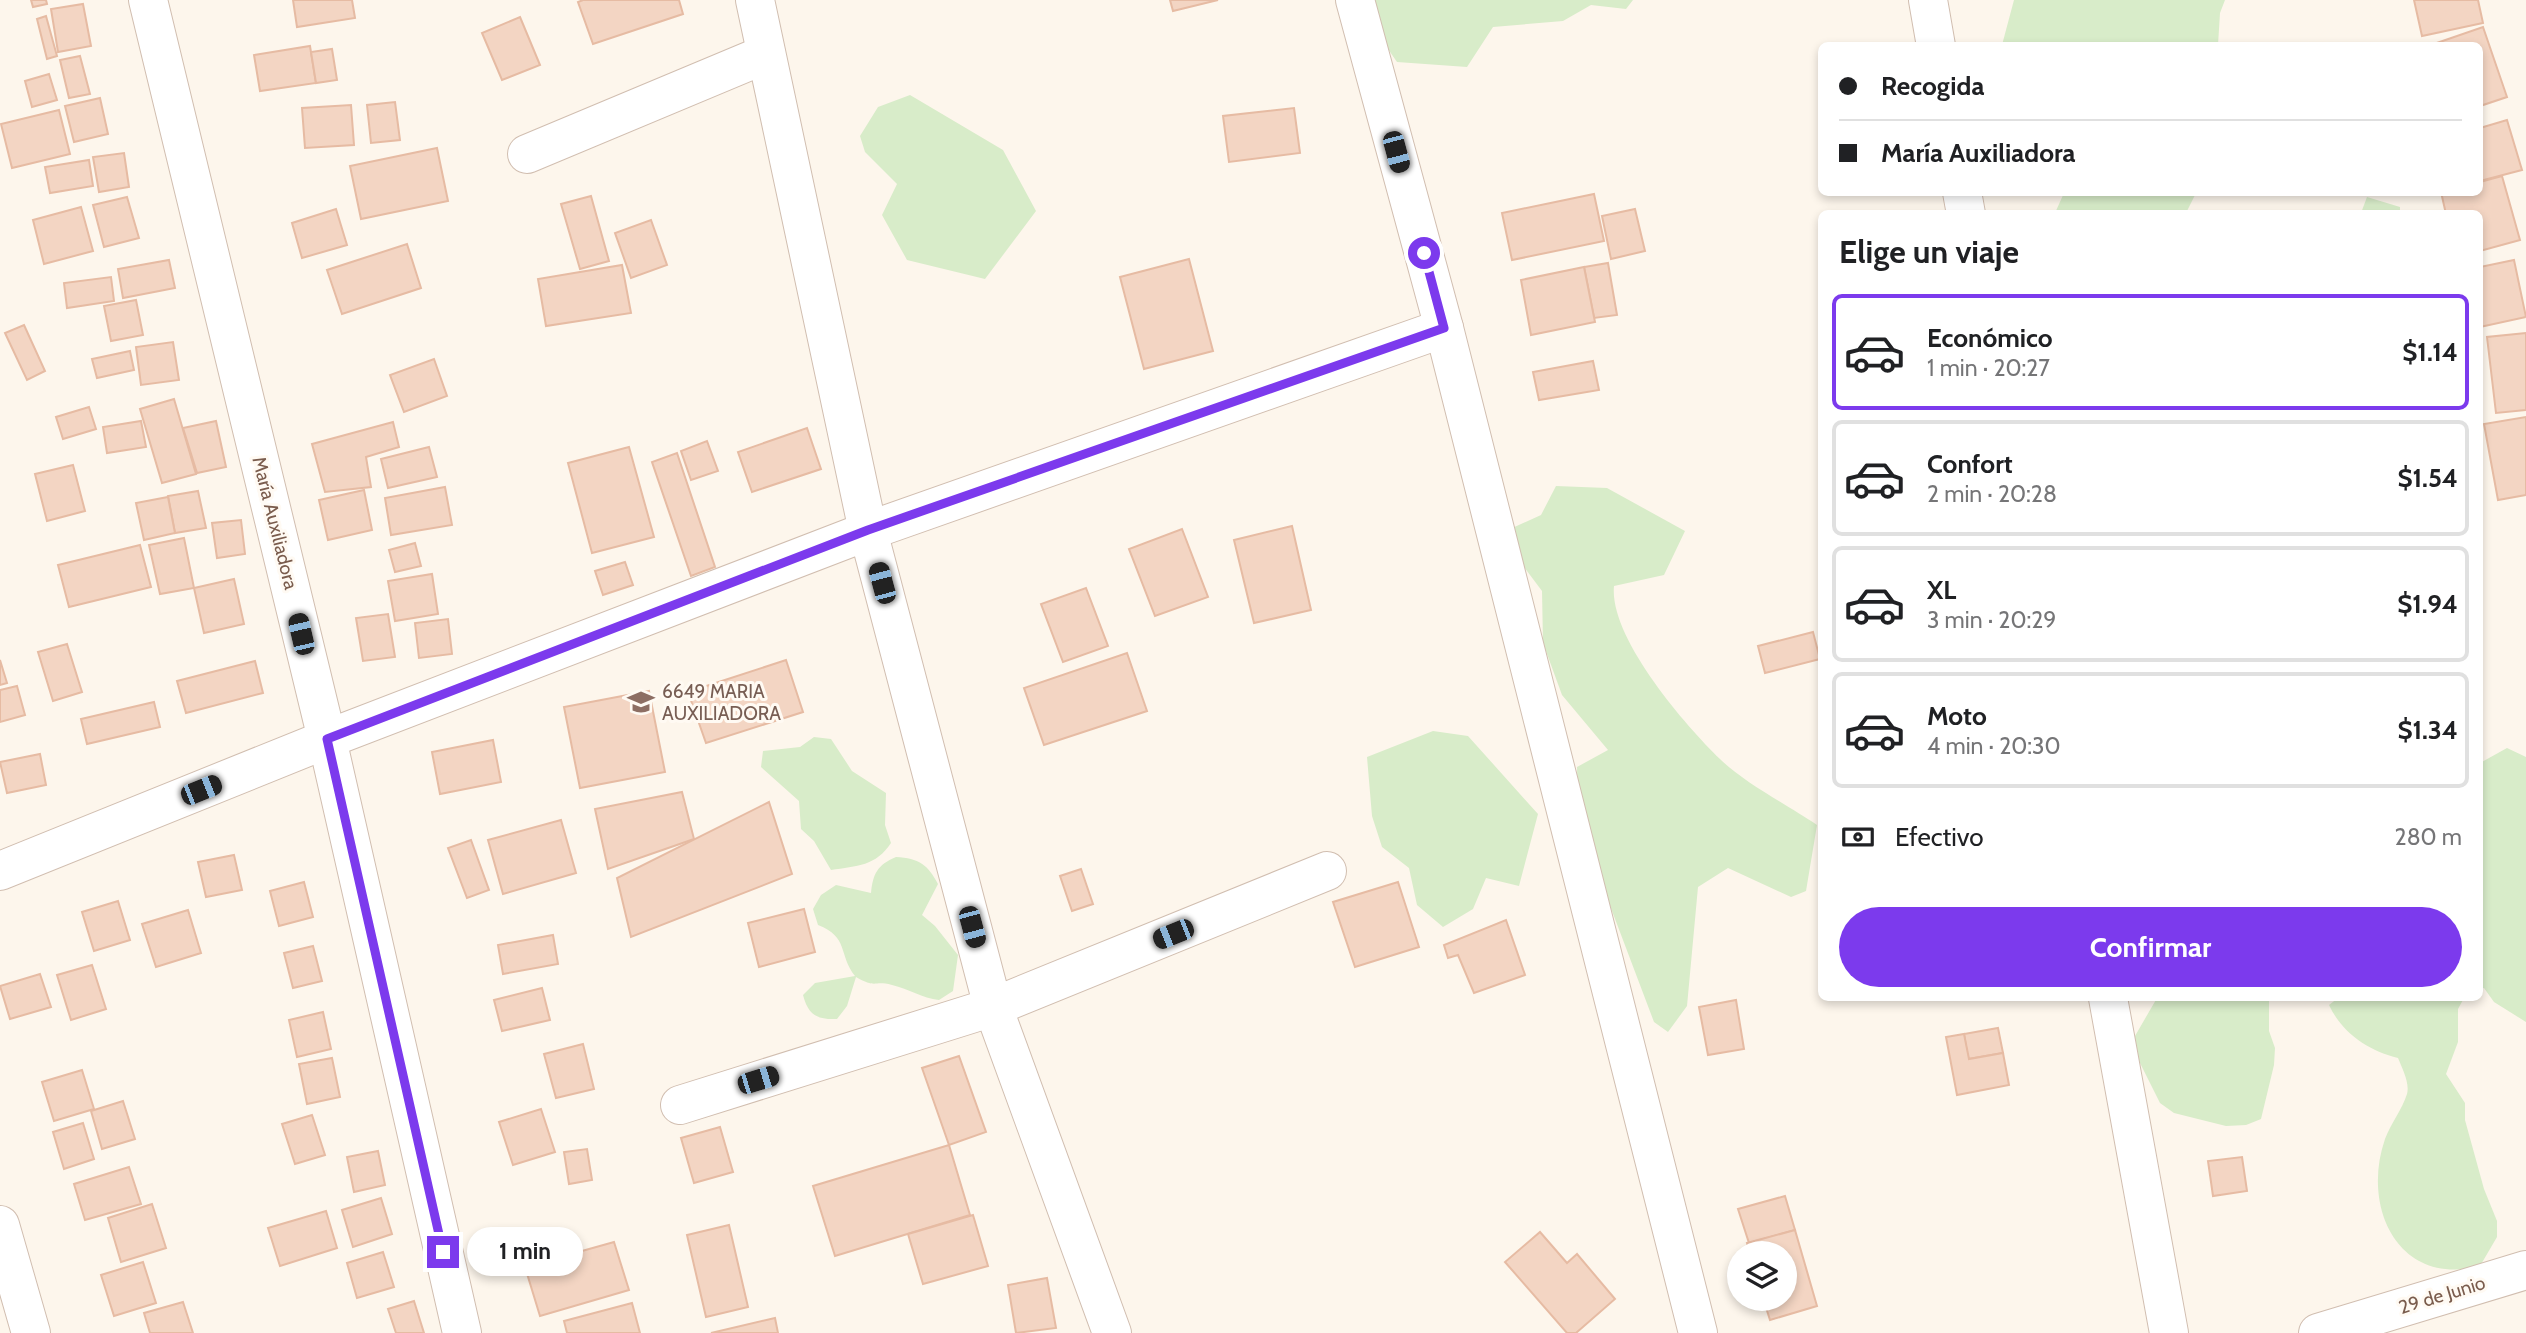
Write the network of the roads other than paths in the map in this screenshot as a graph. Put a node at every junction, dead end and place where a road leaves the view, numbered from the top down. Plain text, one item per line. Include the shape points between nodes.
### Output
1 (148, 0) edge
2 (755, 0) edge
3 (1355, 0) edge
4 (1928, 0) edge
5 (1935, 42) edge
6 (766, 54) junction
7 (527, 154) dead end
8 (1444, 328) junction
9 (868, 530) junction
10 (327, 739) junction
11 (0, 871) edge
12 (1327, 871) dead end
13 (2109, 1001) edge
14 (993, 1007) junction
15 (680, 1105) dead end
16 (0, 1225) edge
17 (2526, 1270) edge
18 (31, 1333) edge
19 (462, 1333) edge
20 (1112, 1333) edge
21 (1698, 1333) edge
22 (2169, 1333) edge
23 (2318, 1333) edge

1 - 10 street, María Auxiliadora
2 - 6 street
3 - 8 street
4 - 5 street
6 - 7 street
6 - 9 street
8 - 9 street
8 - 21 street
9 - 10 street
9 - 14 street
10 - 11 street
10 - 19 street, María Auxiliadora
12 - 14 street
13 - 22 street
14 - 15 street
14 - 20 street
16 - 18 street
17 - 23 street, 29 de Junio

